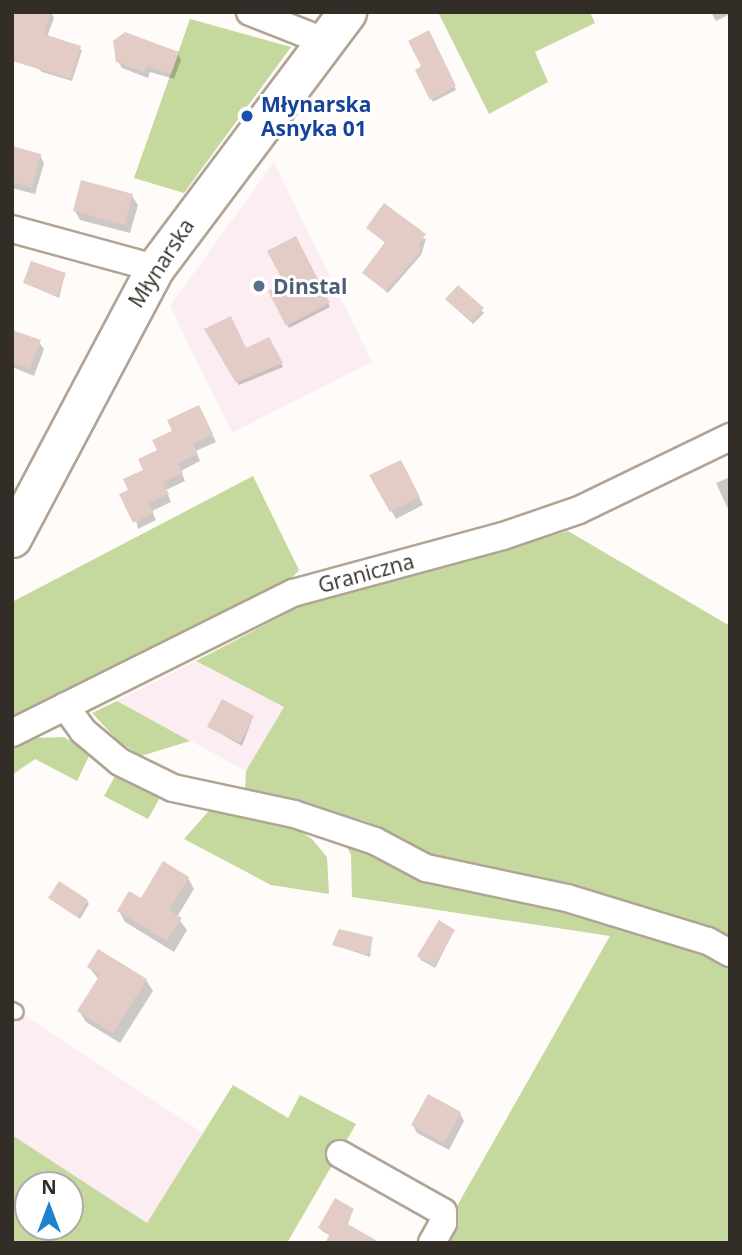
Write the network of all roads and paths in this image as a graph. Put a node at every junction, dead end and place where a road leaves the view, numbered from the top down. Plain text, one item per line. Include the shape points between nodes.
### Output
1 (250, 12) edge
2 (347, 12) edge
3 (324, 41) junction
4 (12, 229) edge
5 (155, 268) junction
6 (730, 437) edge
7 (16, 521) edge
8 (65, 706) junction
9 (12, 733) edge
10 (730, 953) edge
11 (340, 1154) dead end
12 (432, 1243) edge

1 - 3 street
2 - 3 street, Młynarska
3 - 5 street, Młynarska
4 - 5 street
5 - 7 street, Młynarska
6 - 8 street, Graniczna via 579,510 503,536 293,593
8 - 9 street, Graniczna
8 - 10 street via 83,731 120,762 173,788 294,814 375,841 426,868 567,898 708,941
11 - 12 street via 443,1212 443,1223

